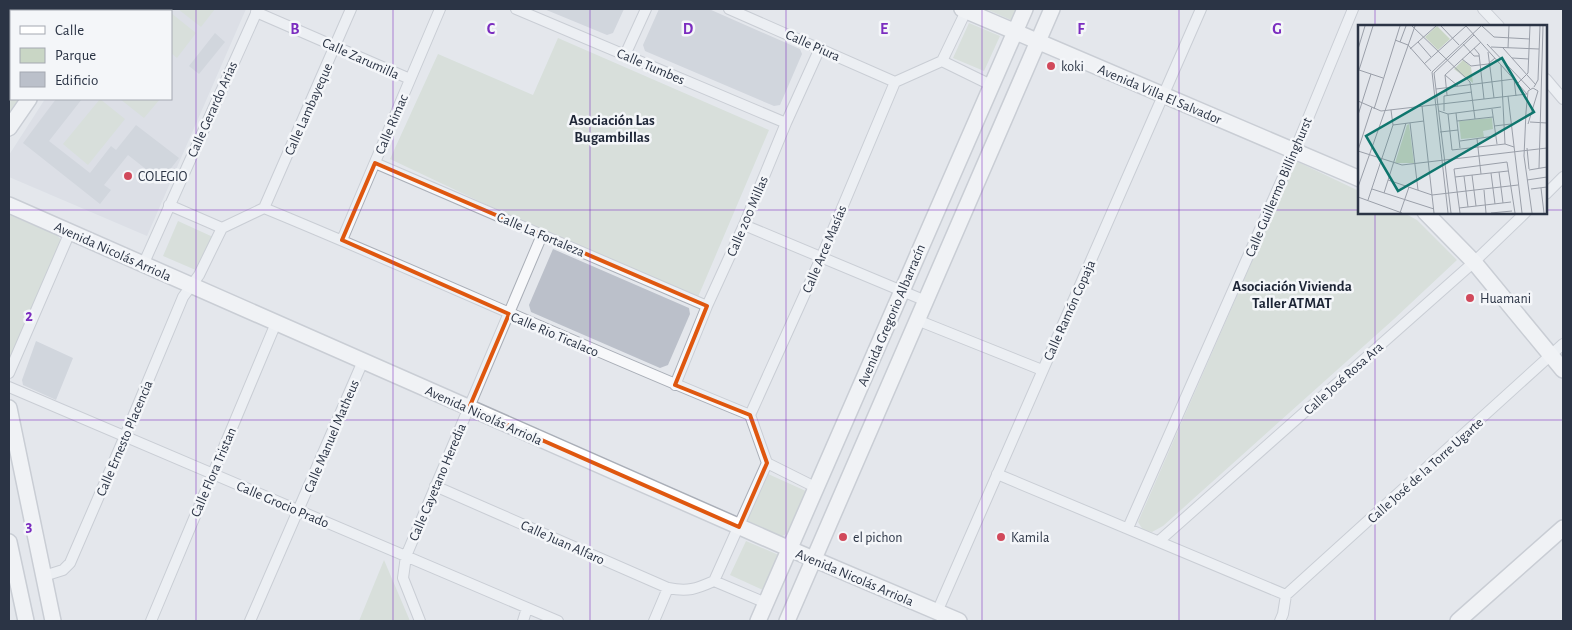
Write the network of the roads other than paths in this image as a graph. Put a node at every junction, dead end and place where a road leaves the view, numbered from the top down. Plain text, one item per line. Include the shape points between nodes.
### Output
1 (351, 9) edge
2 (440, 9) edge
3 (516, 9) edge
4 (646, 9) edge
5 (729, 9) edge
6 (965, 9) edge
7 (1025, 9) edge
8 (1052, 9) edge
9 (1201, 9) edge
10 (1353, 9) edge
11 (1484, 9) edge
12 (257, 10) edge
13 (1498, 25) edge
14 (1014, 32) junction
15 (1038, 42) junction
16 (335, 46) junction
17 (820, 48) junction
18 (625, 55) junction
19 (942, 61) junction
20 (410, 79) junction
21 (1547, 80) edge
22 (895, 82) junction
23 (991, 85) junction
24 (1164, 96) junction
25 (1563, 99) edge
26 (28, 100) edge
27 (786, 123) junction
28 (9, 128) edge
29 (1295, 150) junction
30 (374, 163) junction
31 (1563, 177) edge
32 (1358, 178) edge
33 (1547, 193) edge
34 (169, 205) junction
35 (9, 206) edge
36 (264, 208) junction
37 (1427, 214) edge
38 (1524, 214) edge
39 (744, 225) junction
40 (222, 228) junction
41 (70, 232) junction
42 (542, 235) junction
43 (342, 240) junction
44 (821, 258) junction
45 (1474, 262) junction
46 (143, 265) junction
47 (191, 286) junction
48 (902, 291) junction
49 (926, 301) junction
50 (707, 306) junction
51 (509, 314) junction
52 (917, 320) junction
53 (276, 323) junction
54 (1563, 344) edge
55 (1551, 355) junction
56 (363, 361) junction
57 (1042, 370) junction
58 (1563, 370) edge
59 (9, 373) edge
60 (675, 385) junction
61 (9, 387) edge
62 (9, 408) edge
63 (469, 408) junction
64 (750, 415) junction
65 (125, 436) junction
66 (767, 463) junction
67 (213, 474) junction
68 (997, 474) junction
69 (435, 486) junction
70 (817, 488) junction
71 (299, 510) junction
72 (739, 527) junction
73 (1128, 528) junction
74 (1563, 528) edge
75 (1159, 541) junction
76 (9, 542) edge
77 (790, 549) junction
78 (406, 556) junction
79 (814, 559) junction
80 (44, 576) junction
81 (714, 581) junction
82 (668, 588) junction
83 (1286, 595) junction
84 (766, 603) junction
85 (527, 608) junction
86 (937, 612) junction
87 (26, 621) edge
88 (53, 621) edge
89 (151, 621) edge
90 (250, 621) edge
91 (420, 621) edge
92 (523, 621) edge
93 (558, 621) edge
94 (654, 621) edge
95 (758, 621) edge
96 (787, 621) edge
97 (960, 621) edge
98 (1280, 621) edge
99 (1458, 621) edge

1 - 16 street, Calle Lambayeque
2 - 20 street, Calle Rimac
3 - 18 street, Calle Tumbes
4 - 18 street
5 - 17 street, Calle Piura
6 - 14 street, Avenida Villa El Salvador
6 - 19 street
7 - 14 street, Avenida Gregorio Albarracín
8 - 15 street, Avenida Gregorio Albarracín
9 - 24 street, Calle Ramón Copaja
10 - 29 street, Calle Guillermo Billinghurst
11 - 13 street
12 - 16 street, Calle Zarumilla
12 - 34 street, Calle Gerardo Arias
14 - 15 street, Avenida Villa El Salvador
14 - 23 street, Avenida Gregorio Albarracín
15 - 24 street, Avenida Villa El Salvador
15 - 49 street, Avenida Gregorio Albarracín
16 - 20 street, Calle Zarumilla
16 - 36 street, Calle Lambayeque
17 - 22 street, Calle Piura
17 - 27 street, Calle 200 Millas
18 - 27 street, Calle Tumbes
19 - 22 street
19 - 23 street
20 - 30 street, Calle Rimac
21 - 25 street
22 - 44 street, Calle Arce Masías
23 - 48 street, Avenida Gregorio Albarracín
24 - 29 street, Avenida Villa El Salvador
24 - 57 street, Calle Ramón Copaja
26 - 28 street
27 - 39 street, Calle 200 Millas
29 - 32 street, Avenida Villa El Salvador
29 - 73 street, Calle Guillermo Billinghurst
30 - 42 street, Calle La Fortaleza
30 - 43 street, Calle Rimac
31 - 33 street
34 - 40 street
34 - 46 street, Calle Gerardo Arias
35 - 41 street, Avenida Nicolás Arriola
36 - 40 street
36 - 43 street, Calle Rio Ticalaco
37 - 45 street
38 - 45 street, Calle José Rosa Ara
39 - 44 street
39 - 50 street, Calle 200 Millas
40 - 47 street, Calle Ernesto Placencia
41 - 46 street, Avenida Nicolás Arriola
41 - 59 street
42 - 50 street, Calle La Fortaleza
42 - 51 street, Calle Cayetano Heredia
43 - 51 street, Calle Rio Ticalaco
44 - 48 street
44 - 64 street, Calle Arce Masías
45 - 55 street
45 - 75 street, Calle José Rosa Ara
46 - 47 street, Avenida Nicolás Arriola
47 - 53 street, Avenida Nicolás Arriola
47 - 65 street, Calle Ernesto Placencia via 183,297
48 - 49 street
48 - 70 street, Avenida Gregorio Albarracín
49 - 52 street, Avenida Gregorio Albarracín
50 - 60 street, Calle 200 Millas
51 - 60 street, Calle Rio Ticalaco
51 - 63 street, Calle Cayetano Heredia
52 - 57 street
52 - 79 street, Avenida Gregorio Albarracín
53 - 56 street, Avenida Nicolás Arriola
53 - 67 street, Calle Flora Tristan
54 - 55 street, Calle José de la Torre Ugarte
55 - 58 street
55 - 83 street, Calle José de la Torre Ugarte
56 - 63 street, Avenida Nicolás Arriola
56 - 71 street, Calle Manuel Matheus
57 - 68 street, Calle Ramón Copaja
60 - 64 street, Calle Rio Ticalaco
61 - 65 street, Calle Grocio Prado
62 - 80 street
63 - 69 street, Calle Cayetano Heredia
63 - 72 street, Avenida Nicolás Arriola
64 - 66 street
65 - 67 street, Calle Grocio Prado
65 - 80 street, Calle Ernesto Placencia via 70,562 63,570
66 - 70 street
66 - 72 street
67 - 71 street, Calle Grocio Prado
67 - 89 street, Calle Flora Tristan
68 - 73 street
68 - 86 street, Calle Ramón Copaja
69 - 78 street, Calle Cayetano Heredia
69 - 82 street, Calle Juan Alfaro
70 - 77 street, Avenida Gregorio Albarracín
71 - 78 street, Calle Grocio Prado
71 - 90 street, Calle Manuel Matheus
72 - 77 street, Avenida Nicolás Arriola
72 - 81 street
73 - 75 street
74 - 99 street
75 - 83 street
76 - 87 street
77 - 79 street, Avenida Nicolás Arriola
77 - 84 street, Avenida Gregorio Albarracín
78 - 85 street, Calle Grocio Prado
78 - 91 street, Calle Cayetano Heredia via 403,578
79 - 86 street, Avenida Nicolás Arriola
79 - 96 street, Avenida Gregorio Albarracín
80 - 88 street
81 - 82 street, Calle Juan Alfaro via 692,590
81 - 84 street
82 - 94 street
83 - 98 street
84 - 95 street, Avenida Gregorio Albarracín
85 - 92 street
85 - 93 street, Calle Grocio Prado
86 - 97 street, Avenida Nicolás Arriola

